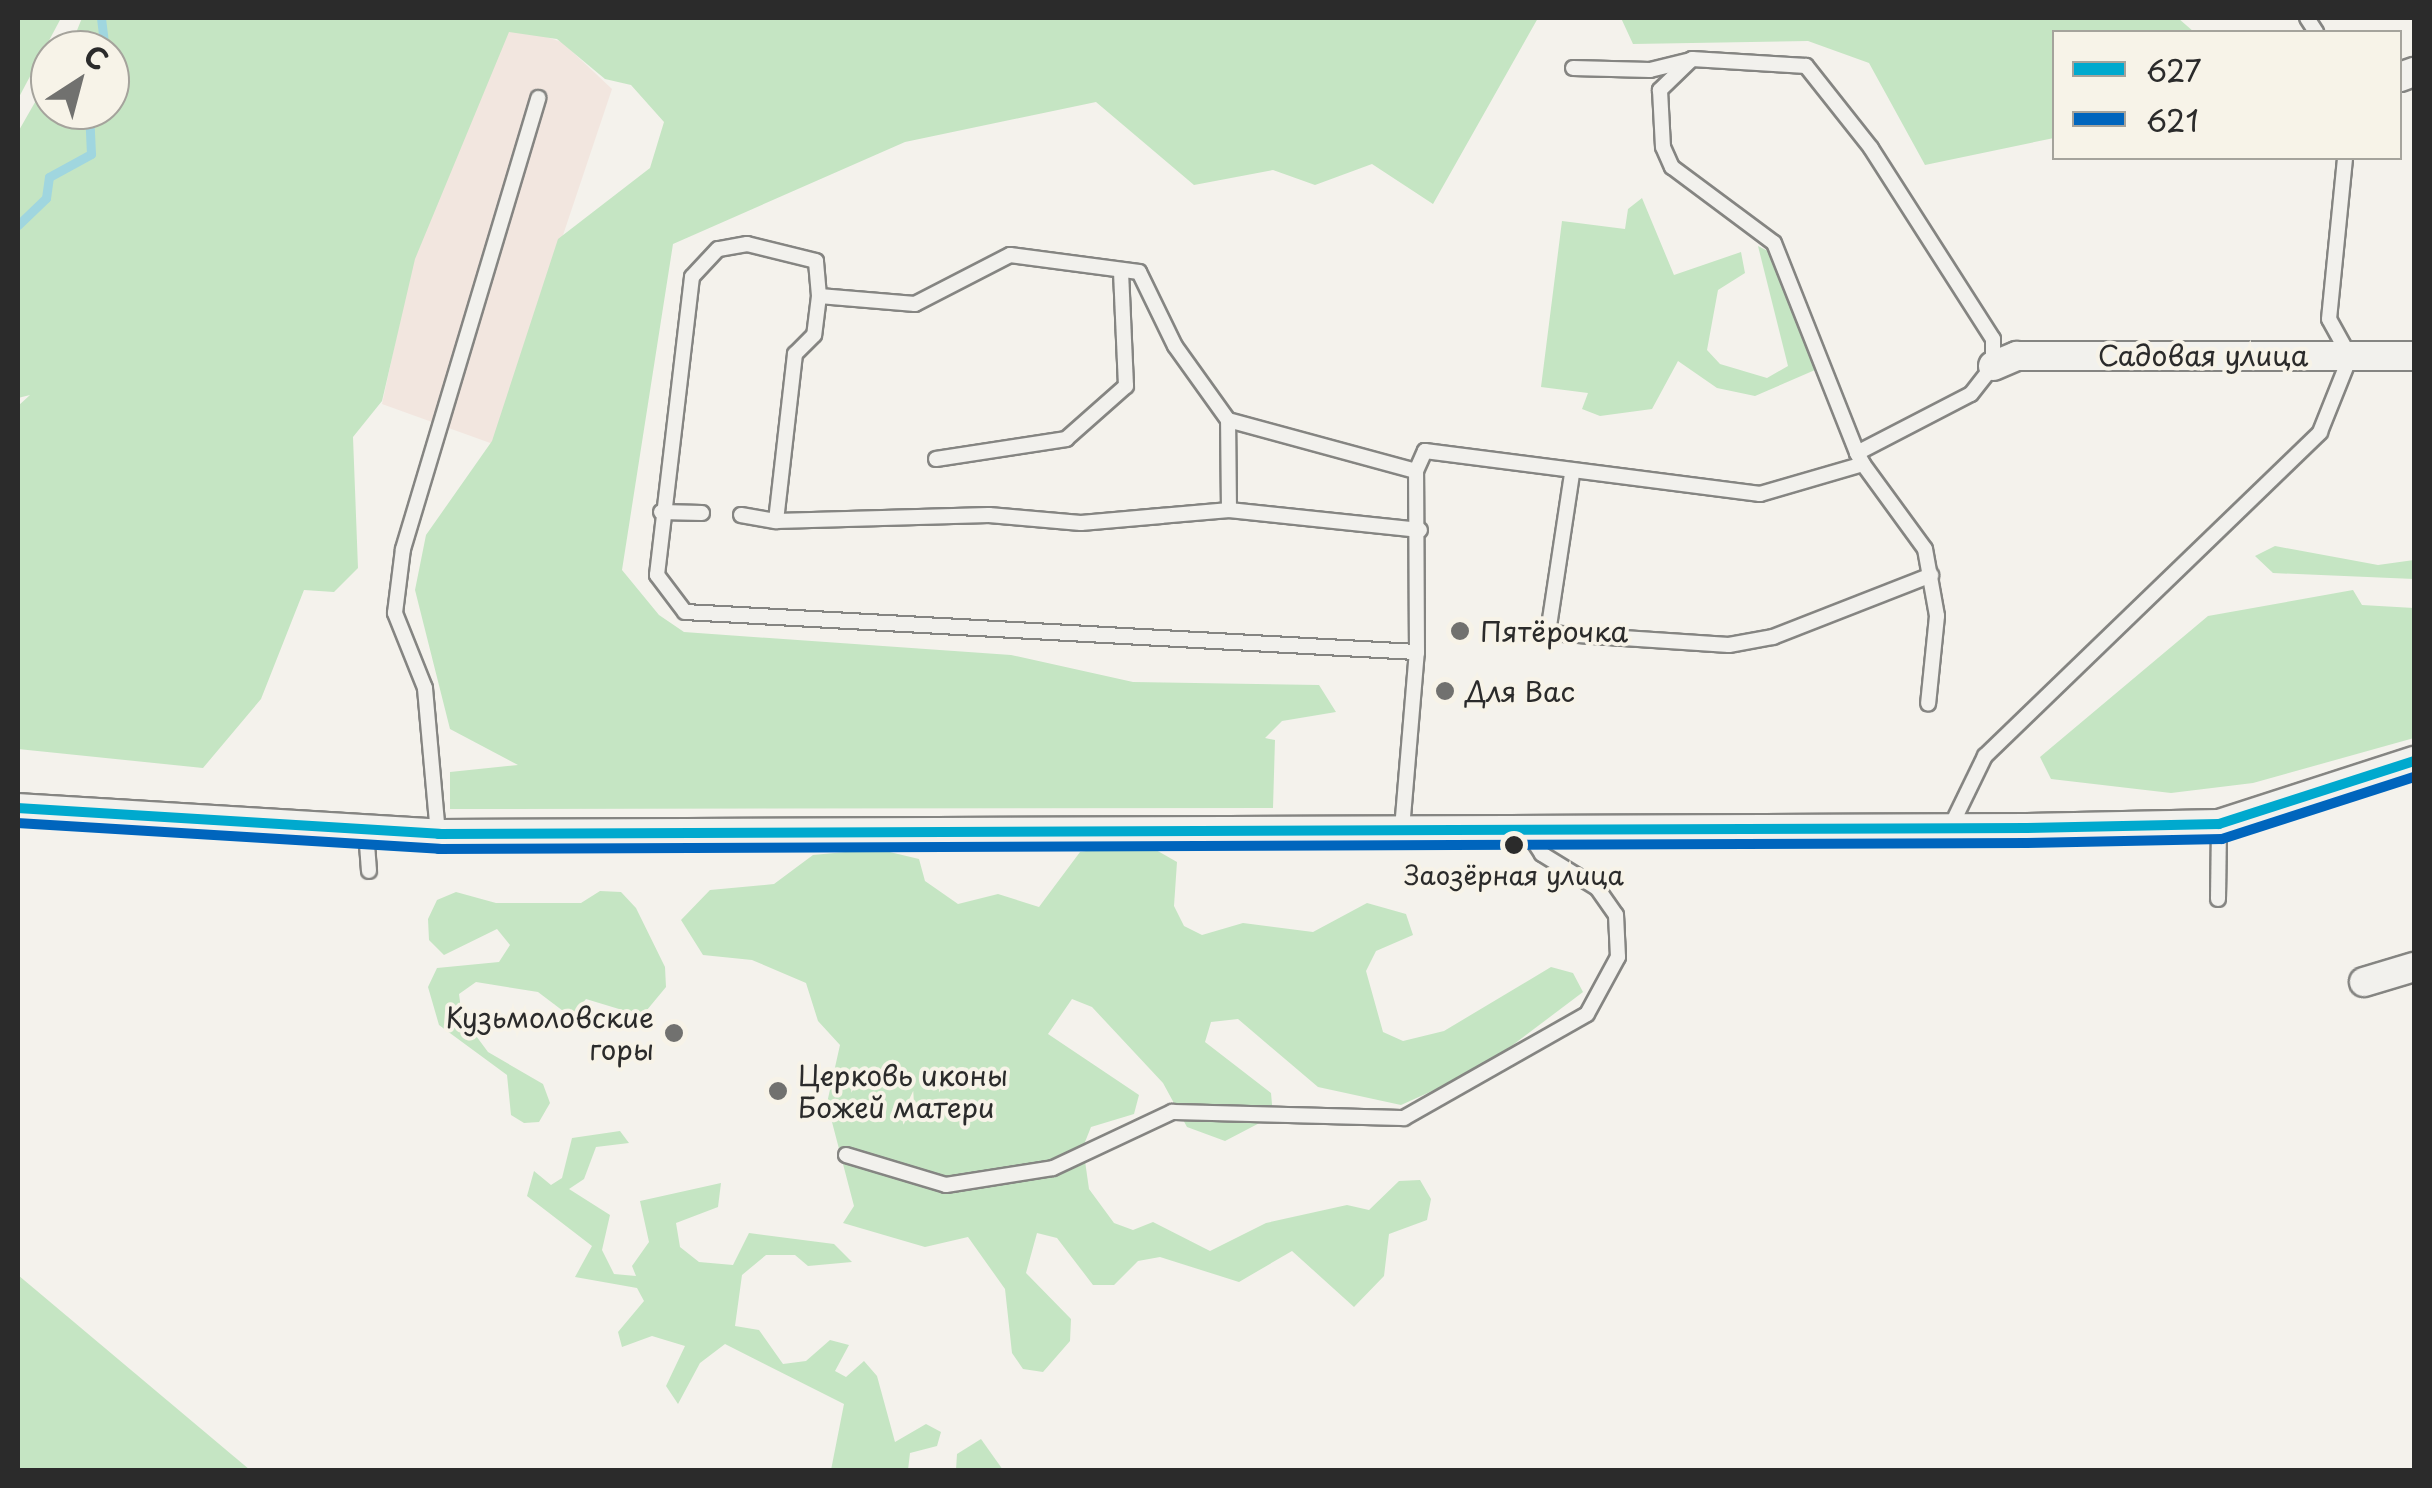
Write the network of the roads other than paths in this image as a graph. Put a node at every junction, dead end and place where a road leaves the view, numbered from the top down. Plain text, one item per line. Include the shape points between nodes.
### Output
1 (1692, 60) junction
2 (1572, 68) dead end
3 (538, 98) dead end
4 (2345, 160) edge
5 (1121, 274) junction
6 (819, 296) junction
7 (2414, 356) edge
8 (2350, 357) junction
9 (1993, 366) junction
10 (1228, 420) junction
11 (936, 458) dead end
12 (1860, 459) junction
13 (1416, 471) junction
14 (1572, 474) junction
15 (1229, 510) junction
16 (662, 512) junction
17 (702, 512) dead end
18 (742, 515) dead end
19 (776, 520) junction
20 (1420, 530) junction
21 (1931, 576) junction
22 (1417, 652) junction
23 (1928, 704) dead end
24 (2414, 761) edge
25 (18, 808) edge
26 (2219, 824) junction
27 (1951, 826) junction
28 (1402, 830) junction
29 (366, 831) junction
30 (1527, 832) junction
31 (438, 834) junction
32 (369, 871) dead end
33 (2218, 899) dead end
34 (2414, 967) edge
35 (2364, 982) dead end
36 (846, 1155) dead end

1 - 2 lane via 1650,70
1 - 9 lane via 1806,66 1871,148 1992,340
1 - 12 lane via 1660,90 1662,147 1672,167 1774,243
3 - 31 lane via 416,486 401,565 395,614 425,688
4 - 8 lane via 2329,320
5 - 6 lane via 1010,254 915,304
5 - 10 lane via 1139,272 1175,346
5 - 11 lane via 1126,386 1066,439
6 - 16 lane via 816,261 804,254 747,244 718,248 698,266
6 - 19 lane via 814,335 795,354
7 - 8 street, Садовая улица
8 - 9 street, Садовая улица via 2017,356
8 - 27 lane via 2320,432 1984,756
9 - 12 lane via 1972,394
10 - 13 lane
10 - 15 lane
12 - 14 lane via 1760,494
12 - 21 lane via 1925,549
13 - 14 lane via 1425,451
13 - 20 lane
14 - 21 lane via 1548,633 1729,645 1773,637
15 - 19 lane via 1081,524 988,514
15 - 20 lane
16 - 17 lane
16 - 22 lane via 662,590 701,618
18 - 19 lane
20 - 22 lane
21 - 23 lane
22 - 28 lane
24 - 26 street
25 - 29 street
26 - 27 street
26 - 33 lane
27 - 30 street
28 - 30 street
28 - 31 street
29 - 31 street
29 - 32 lane
30 - 36 lane via 1542,854 1597,888 1616,915 1618,957 1587,1014 1404,1118 1172,1112 1053,1168 946,1185
34 - 35 street

